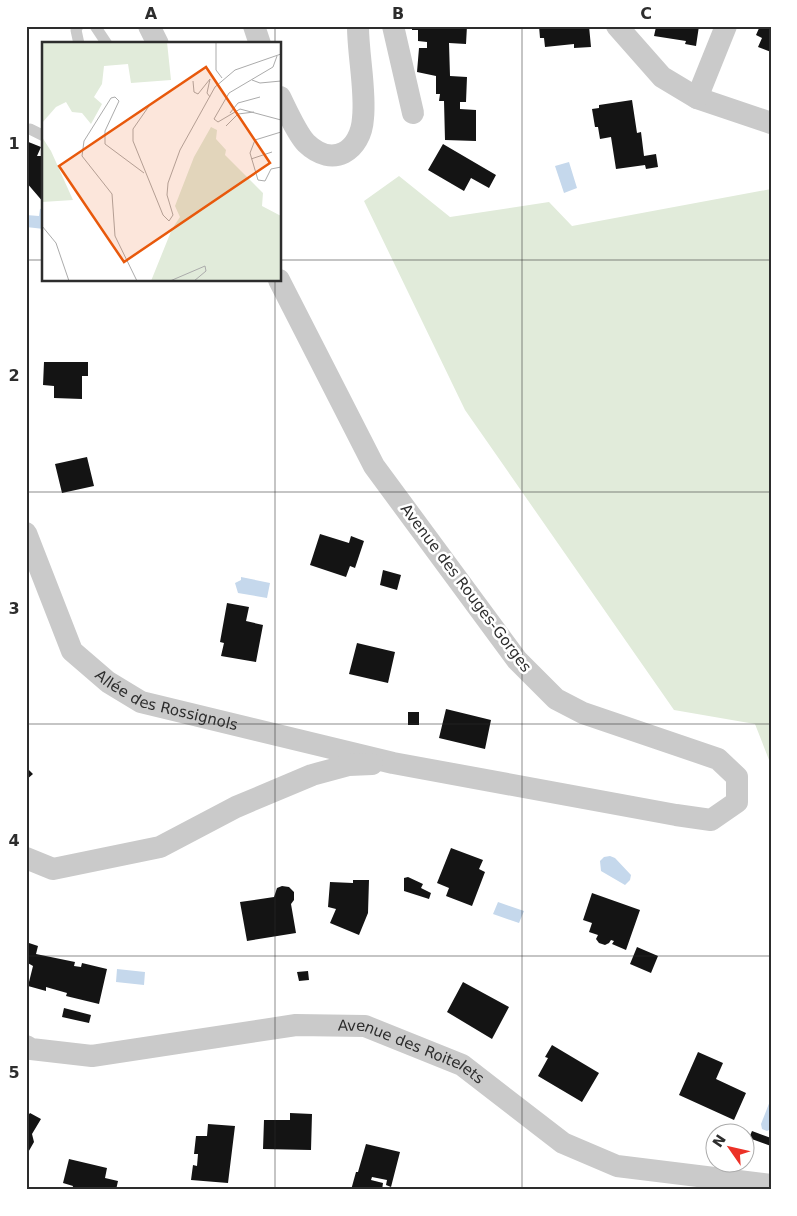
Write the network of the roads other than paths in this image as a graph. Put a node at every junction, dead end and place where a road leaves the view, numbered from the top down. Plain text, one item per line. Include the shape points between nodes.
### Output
1 (78, 26) edge
2 (95, 26) edge
3 (149, 26) edge
4 (254, 26) edge
5 (344, 26) edge
6 (393, 26) edge
7 (617, 26) edge
8 (726, 26) edge
9 (358, 36) edge
10 (79, 42) edge
11 (106, 42) edge
12 (157, 42) edge
13 (259, 42) edge
14 (698, 98) junction
15 (281, 99) edge
16 (412, 112) dead end
17 (771, 123) edge
18 (30, 129) dead end
19 (42, 135) edge
20 (280, 281) edge
21 (26, 533) edge
22 (393, 763) junction
23 (26, 858) edge
24 (26, 1046) edge
25 (771, 1185) edge

1 - 10 lane
2 - 11 lane
3 - 12 street
4 - 13 street
5 - 9 street
6 - 16 street
7 - 14 street via 662,77
8 - 14 street
9 - 15 street via 364,117 360,138 350,150 340,155 326,155 306,143
14 - 17 street
18 - 19 lane
20 - 22 street, Avenue des Rouges-Gorges via 374,466 517,660 556,699 583,714 718,759 737,777 737,802 711,820
21 - 22 street, Allée des Rossignols via 72,651 108,682 141,702
22 - 23 street via 349,765 312,776 236,807 160,847 53,869
24 - 25 street, Avenue des Roitelets via 92,1056 296,1025 365,1026 462,1065 563,1143 617,1166

